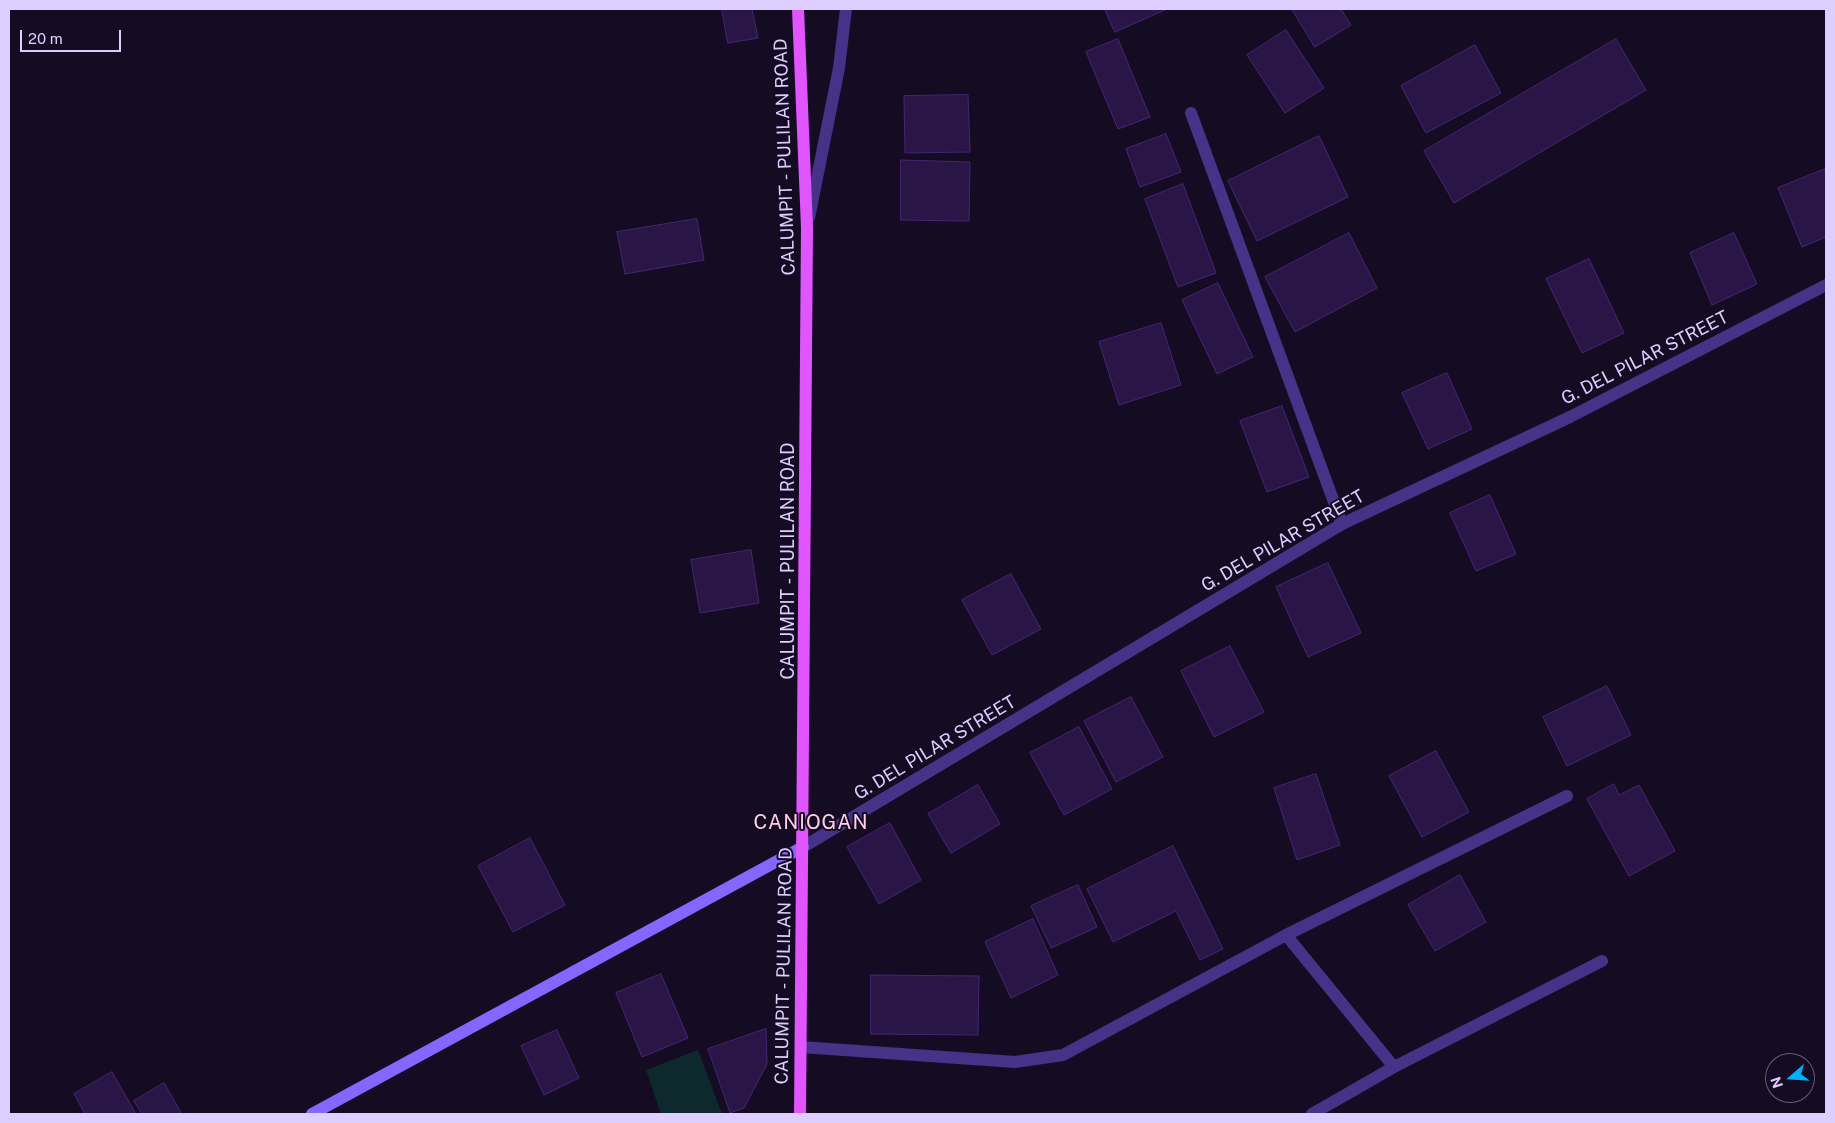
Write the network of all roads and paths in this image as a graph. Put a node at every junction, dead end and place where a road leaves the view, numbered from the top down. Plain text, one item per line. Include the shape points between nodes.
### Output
1 (798, 9) edge
2 (846, 9) edge
3 (1191, 113) dead end
4 (807, 228) junction
5 (1826, 285) edge
6 (1342, 524) junction
7 (1567, 796) dead end
8 (803, 847) junction
9 (1286, 935) junction
10 (1602, 961) dead end
11 (801, 1047) junction
12 (1394, 1067) junction
13 (312, 1114) edge
14 (800, 1114) edge
15 (1312, 1114) edge

1 - 4 main road, CALUMPIT - PULILAN ROAD
2 - 4 street via 839,68
3 - 6 street
4 - 8 main road, CALUMPIT - PULILAN ROAD
5 - 6 street, G. DEL PILAR STREET via 1570,416
6 - 8 street, G. DEL PILAR STREET
7 - 9 street
8 - 11 main road, CALUMPIT - PULILAN ROAD
8 - 13 street
9 - 11 street via 1063,1055 1015,1062
9 - 12 street
10 - 12 street
11 - 14 main road, CALUMPIT - PULILAN ROAD
12 - 15 street

